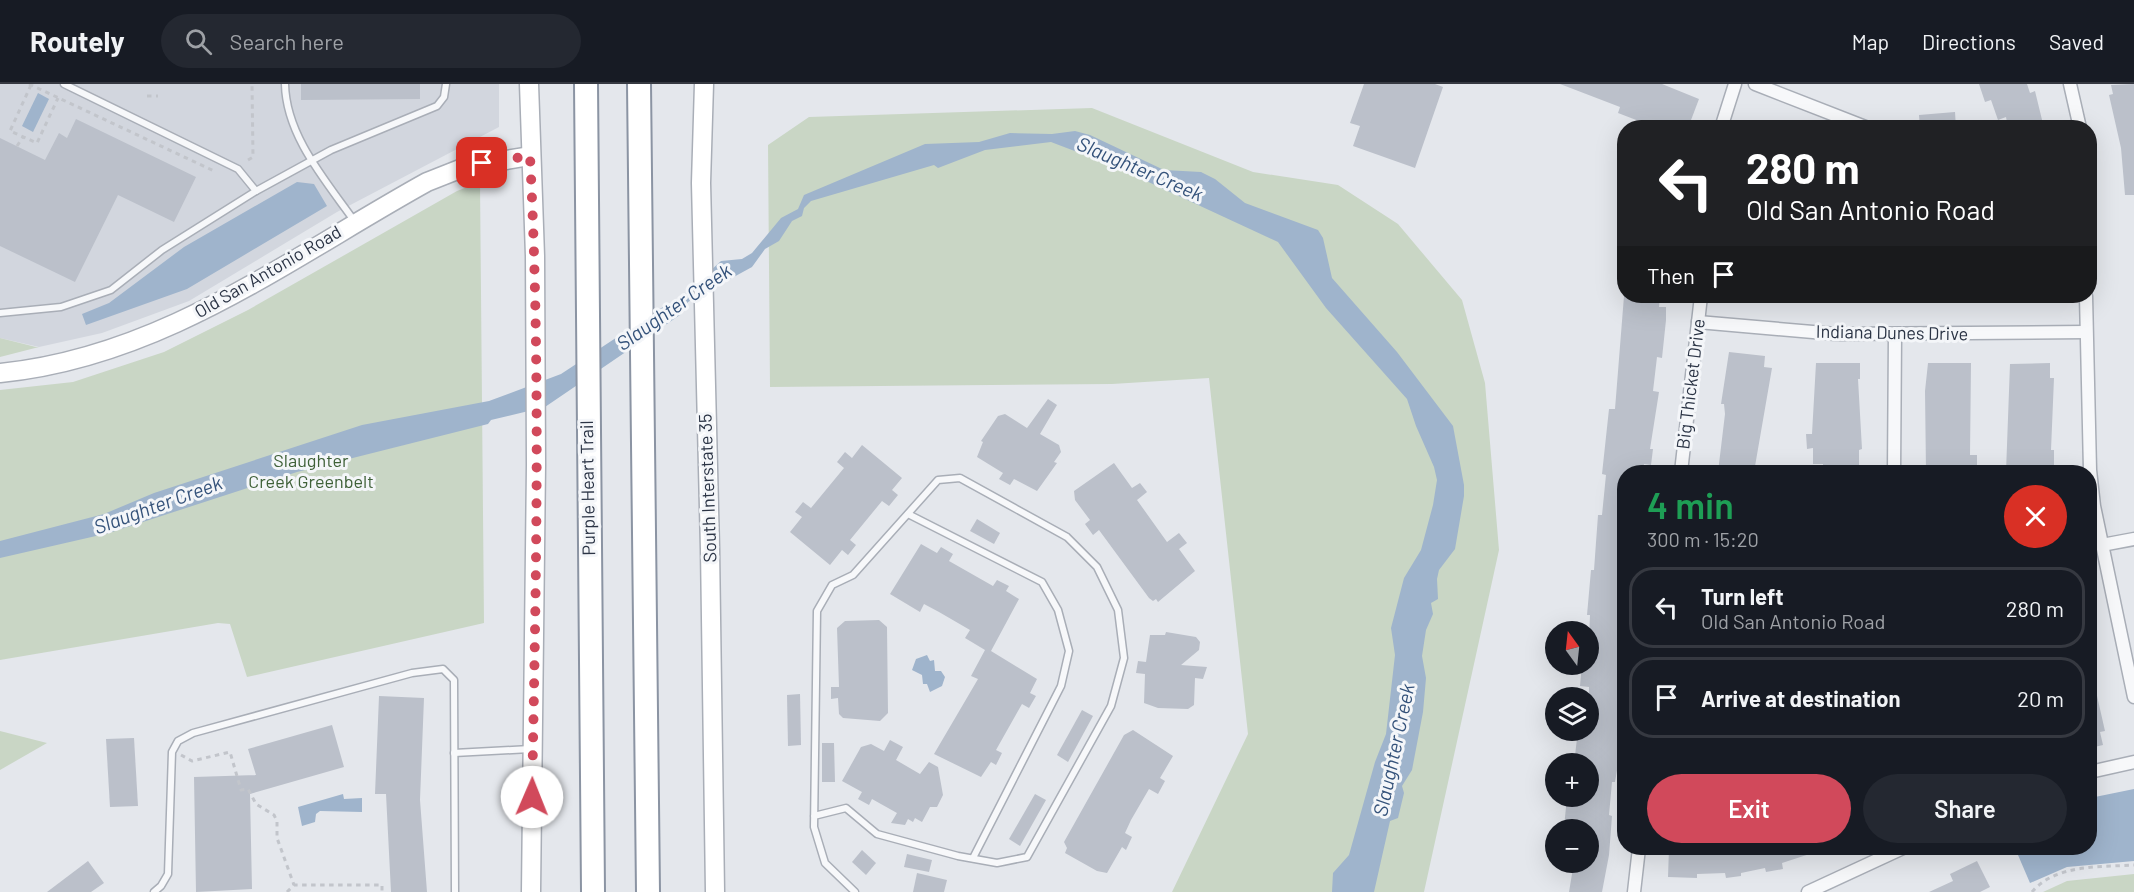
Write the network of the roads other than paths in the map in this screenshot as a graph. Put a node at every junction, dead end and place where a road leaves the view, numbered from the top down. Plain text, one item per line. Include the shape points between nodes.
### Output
1 (64, 84) edge
2 (285, 84) edge
3 (446, 84) edge
4 (529, 84) edge
5 (586, 84) edge
6 (639, 84) edge
7 (704, 84) edge
8 (1735, 84) edge
9 (1755, 84) edge
10 (2070, 84) edge
11 (1724, 120) edge
12 (1847, 120) edge
13 (2078, 120) edge
14 (530, 156) junction
15 (311, 160) junction
16 (256, 191) junction
17 (355, 222) junction
18 (1700, 303) edge
19 (2086, 303) edge
20 (0, 313) edge
21 (1698, 322) junction
22 (2086, 332) junction
23 (1894, 335) junction
24 (0, 373) edge
25 (1682, 465) edge
26 (1894, 465) edge
27 (2090, 465) edge
28 (908, 514) junction
29 (2097, 514) edge
30 (2134, 539) edge
31 (2102, 545) junction
32 (2134, 697) edge
33 (533, 749) junction
34 (454, 753) junction
35 (2134, 762) edge
36 (2097, 770) edge
37 (814, 816) junction
38 (1638, 855) edge
39 (1888, 855) edge
40 (973, 858) junction
41 (154, 892) edge
42 (455, 892) edge
43 (531, 892) edge
44 (593, 892) edge
45 (648, 892) edge
46 (715, 892) edge
47 (855, 892) edge
48 (1634, 892) edge
49 (1808, 892) edge

1 - 16 lane via 238,169
2 - 15 lane via 285,105
3 - 15 lane via 444,97 437,106
4 - 14 main road
5 - 44 highway, Purple Heart Trail
6 - 45 highway
7 - 46 main road, South Interstate 35 via 701,183
8 - 11 street
9 - 12 street
10 - 13 street
14 - 17 main road, Old San Antonio Road via 465,167 426,182
14 - 33 main road via 535,256
15 - 16 lane
15 - 17 lane
16 - 20 lane via 162,250 111,290 61,307
17 - 24 main road, Old San Antonio Road via 209,309 142,339 37,369
18 - 21 street, Big Thicket Drive
19 - 22 street
21 - 23 street, Indiana Dunes Drive via 1782,331
21 - 25 street, Big Thicket Drive
22 - 23 street, Indiana Dunes Drive
22 - 27 street
23 - 26 street
28 - 37 lane via 853,575 832,585 817,611
28 - 40 lane via 1042,582 1058,610 1069,651 1061,686
28 - 40 lane via 938,480 960,478 1067,537 1097,567 1118,610 1124,658 1111,706 1027,857 997,862
29 - 31 street
30 - 31 street
31 - 32 street
33 - 34 lane
33 - 43 main road
34 - 41 lane via 454,681 443,669 412,673 193,734 178,741 173,750 168,874
34 - 42 lane
35 - 36 street
37 - 40 lane via 846,808 877,834
37 - 47 lane via 825,863
38 - 48 street
39 - 49 street

